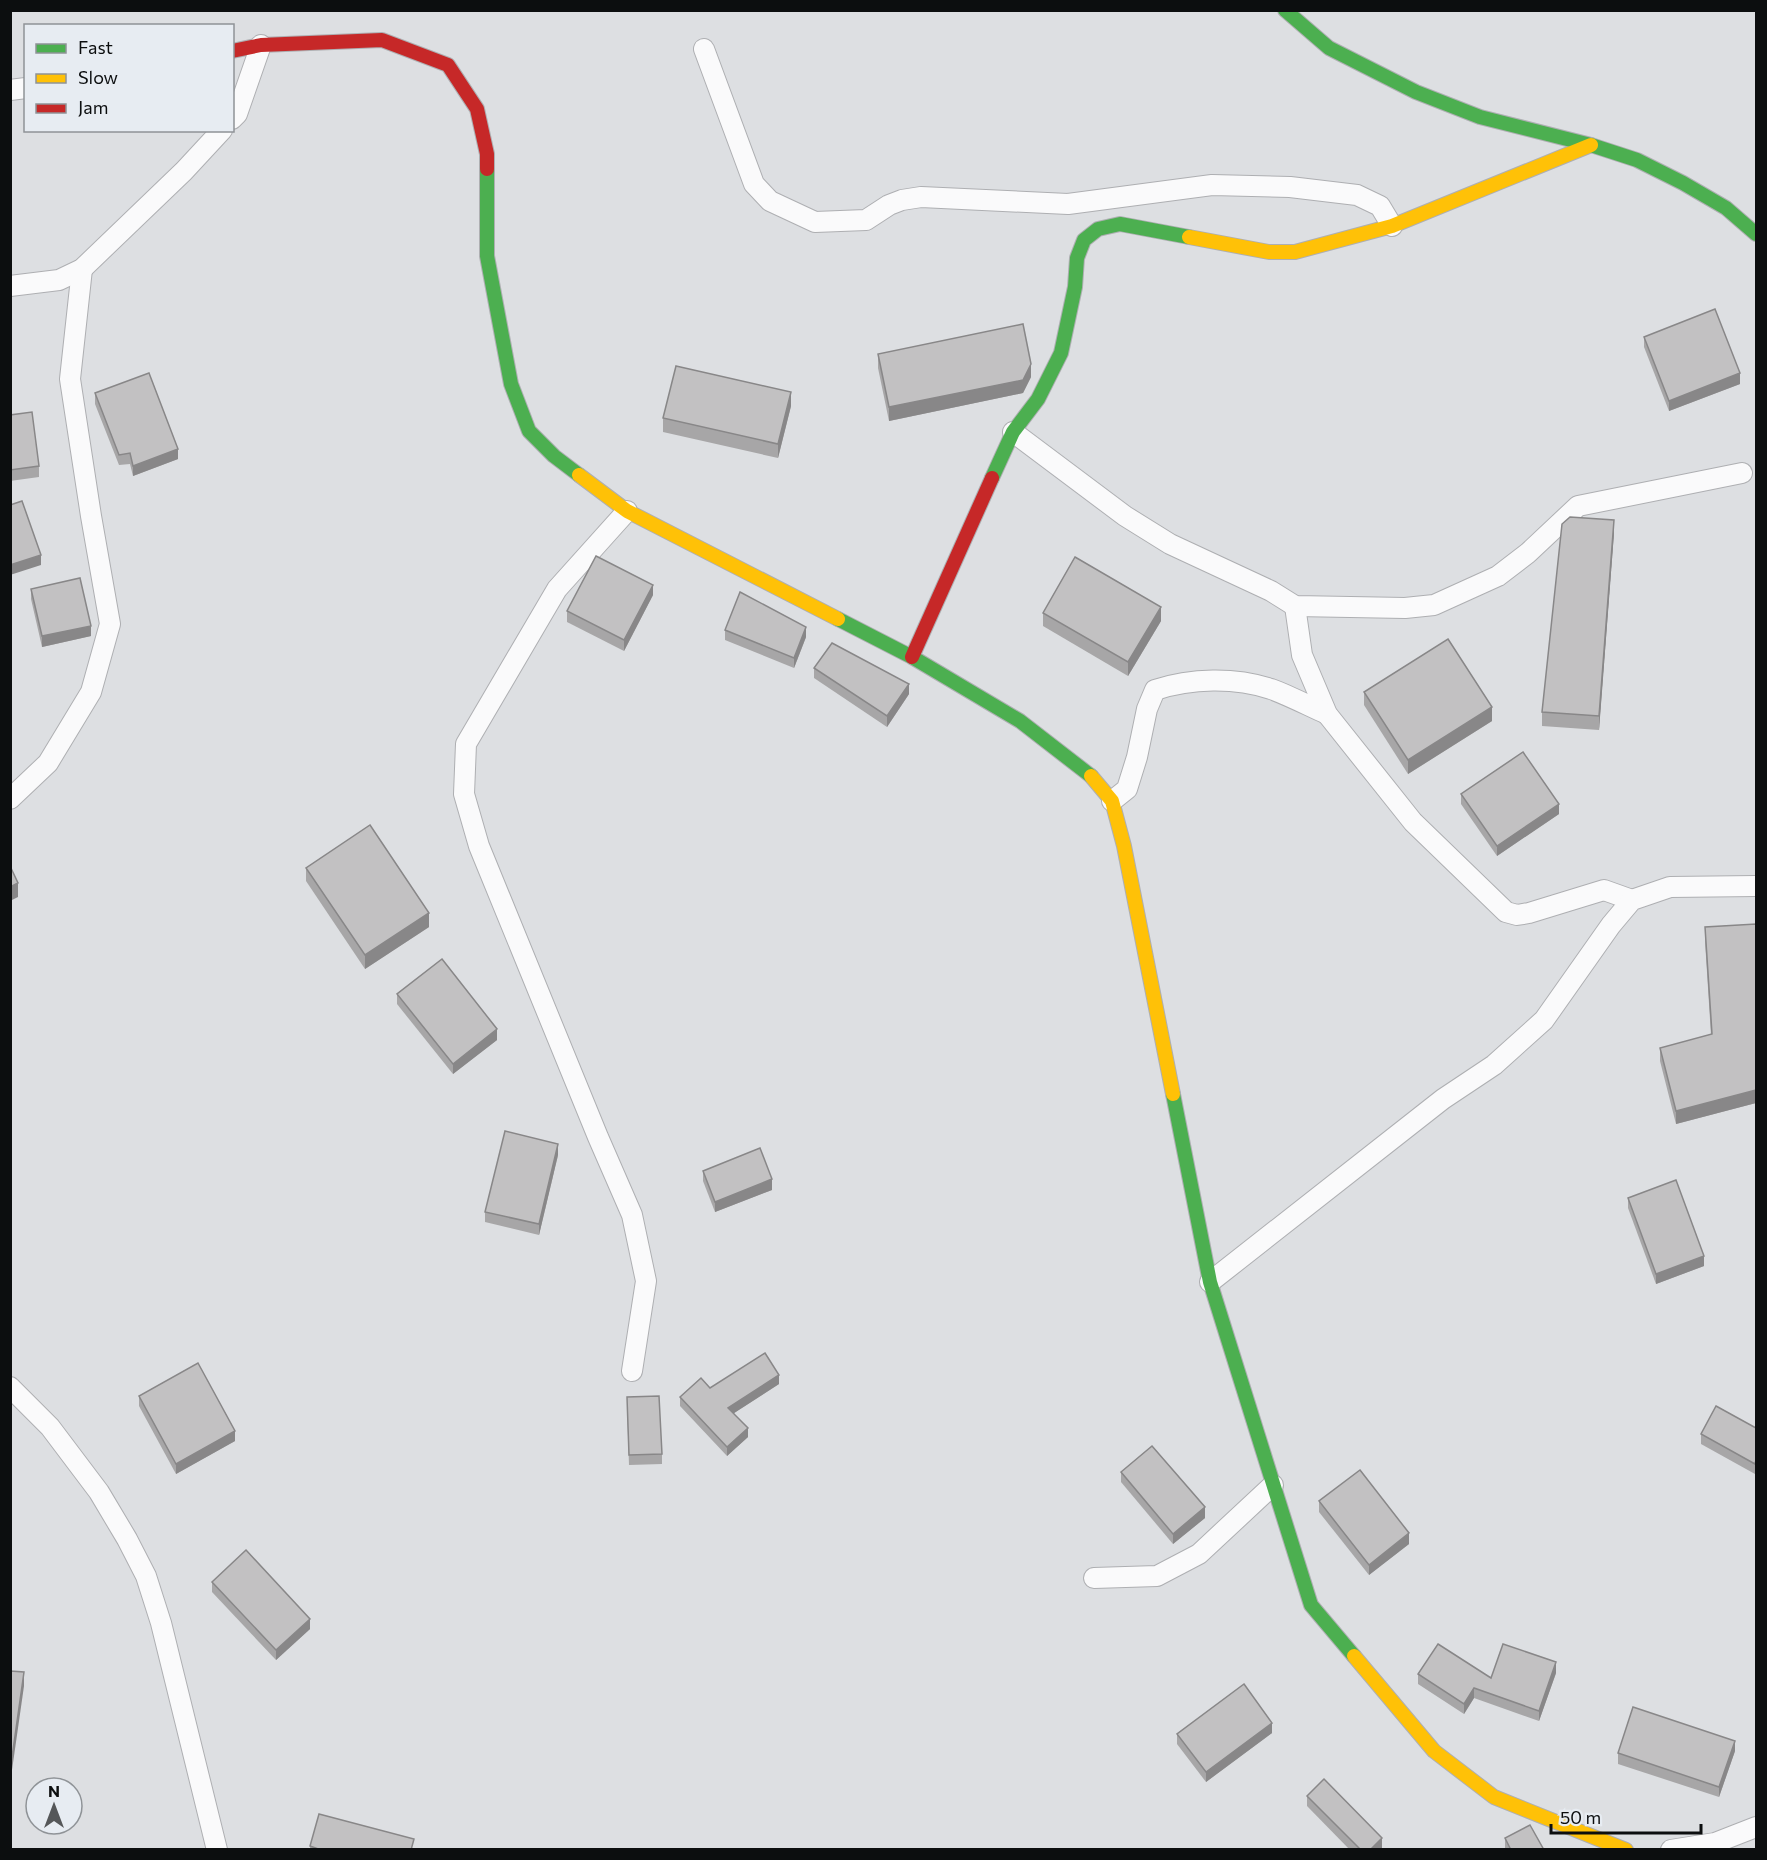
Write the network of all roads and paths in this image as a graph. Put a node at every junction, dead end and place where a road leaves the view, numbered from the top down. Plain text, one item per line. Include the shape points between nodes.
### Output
1 (1285, 10) edge
2 (261, 45) junction
3 (704, 49) dead end
4 (234, 51) edge
5 (234, 117) edge
6 (220, 132) edge
7 (1591, 145) junction
8 (1392, 226) junction
9 (1756, 234) edge
10 (82, 269) junction
11 (10, 286) edge
12 (1013, 432) junction
13 (1742, 473) dead end
14 (627, 511) junction
15 (1295, 606) junction
16 (912, 657) junction
17 (1327, 714) junction
18 (10, 799) edge
19 (1112, 801) junction
20 (1756, 886) edge
21 (1632, 900) junction
22 (1210, 1282) junction
23 (632, 1371) dead end
24 (10, 1387) edge
25 (1274, 1485) junction
26 (1094, 1578) dead end
27 (1756, 1827) edge
28 (218, 1850) edge
29 (1626, 1850) edge
30 (1671, 1850) edge

1 - 7 street via 1329,48 1416,92 1480,117
2 - 4 street
2 - 5 street
2 - 14 street via 382,40 448,65 477,109 487,154 487,256 511,384 529,431 554,456
3 - 8 street via 754,184 770,201 816,222 866,219 889,205 921,197 1068,204 1212,185 1290,187 1357,195 1380,206
6 - 10 street
7 - 8 street
7 - 9 street via 1637,160 1683,183 1726,208
8 - 12 street via 1295,252 1269,252 1120,224 1098,229 1084,240 1077,258 1061,353 1038,399
10 - 11 street via 59,280
10 - 18 street via 70,379 110,624 91,692 48,763
12 - 15 street via 1125,516 1170,544
12 - 16 street
13 - 15 street via 1578,506 1498,576 1434,605
14 - 16 street
14 - 23 street via 557,589 466,744 464,794 479,846 632,1215 646,1281
15 - 17 street via 1302,655
16 - 19 street via 1020,721 1087,771
17 - 19 street via 1270,689 1234,681 1177,683 1155,690 1127,789
17 - 21 street via 1413,822 1506,912 1529,914 1604,890
19 - 22 street
20 - 21 street via 1670,887
21 - 22 street via 1544,1020 1494,1065 1443,1099
22 - 25 street
24 - 28 street via 50,1426 99,1492 146,1576
25 - 26 street via 1191,1559 1156,1576
25 - 29 street via 1311,1605 1434,1751 1494,1797
27 - 30 street via 1715,1843

